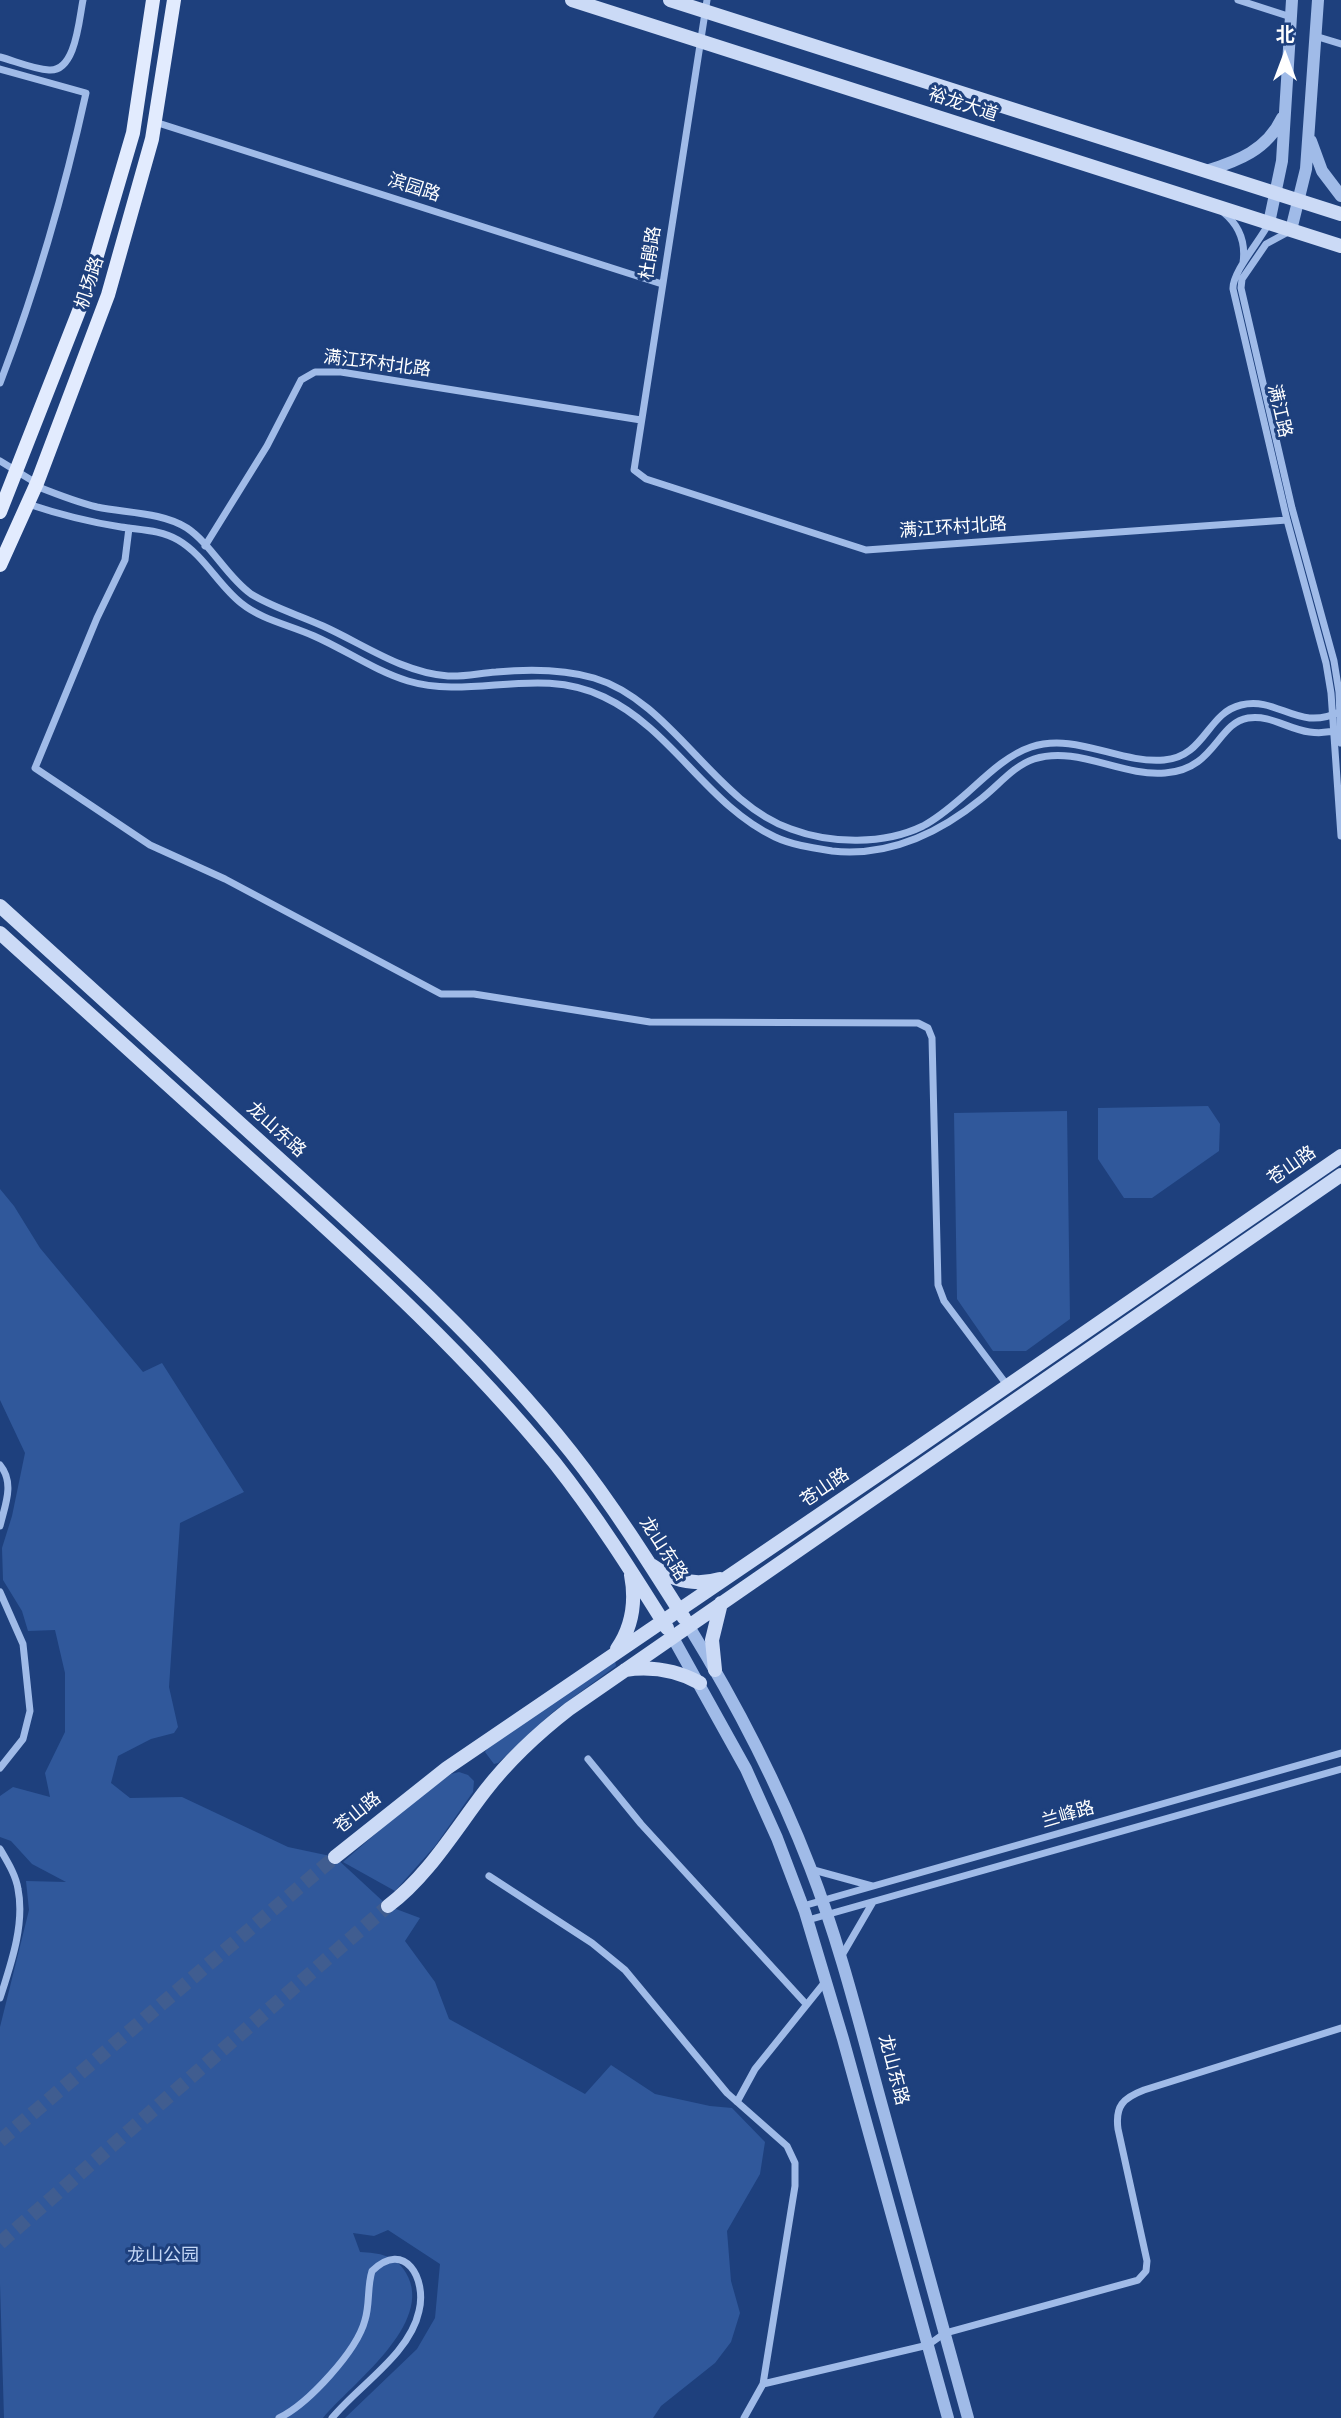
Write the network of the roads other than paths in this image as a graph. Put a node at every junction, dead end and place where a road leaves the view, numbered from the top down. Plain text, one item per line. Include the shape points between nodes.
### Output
1 (83, 0) edge
2 (153, 0) edge
3 (174, 0) edge
4 (572, 0) edge
5 (670, 0) edge
6 (1238, 0) edge
7 (1318, 0) edge
8 (707, 6) edge
9 (1291, 9) edge
10 (1315, 36) junction
11 (701, 41) junction
12 (1341, 44) edge
13 (0, 57) edge
14 (0, 69) edge
15 (1285, 111) junction
16 (155, 122) junction
17 (1309, 132) junction
18 (1206, 171) junction
19 (1276, 193) junction
20 (1341, 196) edge
21 (1299, 201) junction
22 (1214, 206) junction
23 (1341, 214) edge
24 (1269, 223) junction
25 (1291, 230) junction
26 (1341, 246) edge
27 (1243, 263) junction
28 (662, 284) junction
29 (0, 383) edge
30 (641, 420) junction
31 (0, 460) edge
32 (634, 470) joint
33 (17, 473) junction
34 (36, 485) junction
35 (28, 504) junction
36 (0, 512) edge
37 (1287, 520) junction
38 (130, 528) junction
39 (205, 546) junction
40 (0, 565) edge
41 (1337, 713) edge
42 (1338, 730) edge
43 (1341, 743) edge
44 (980, 782) junction
45 (989, 792) junction
46 (782, 826) junction
47 (1341, 836) edge
48 (776, 838) junction
49 (0, 906) edge
50 (0, 933) edge
51 (1341, 1156) edge
52 (1341, 1175) edge
53 (1341, 1185) edge
54 (1326, 1186) junction
55 (1007, 1385) junction
56 (0, 1465) edge
57 (0, 1526) edge
58 (648, 1562) junction
59 (628, 1567) junction
60 (731, 1575) junction
61 (0, 1592) edge
62 (721, 1603) junction
63 (679, 1610) junction
64 (663, 1621) junction
65 (688, 1625) junction
66 (672, 1636) junction
67 (613, 1655) junction
68 (715, 1670) junction
69 (621, 1671) junction
70 (700, 1683) junction
71 (1341, 1753) edge
72 (588, 1759) dead end
73 (0, 1768) edge
74 (1341, 1769) edge
75 (0, 1849) edge
76 (335, 1857) tunnel mouth
77 (810, 1869) junction
78 (489, 1876) dead end
79 (872, 1886) junction
80 (822, 1900) junction
81 (873, 1902) junction
82 (388, 1906) tunnel mouth
83 (803, 1906) junction
84 (827, 1914) junction
85 (808, 1920) junction
86 (841, 1957) junction
87 (827, 1980) junction
88 (0, 1998) edge
89 (806, 2004) junction
90 (1341, 2028) edge
91 (737, 2102) junction
92 (945, 2333) junction
93 (928, 2345) junction
94 (763, 2384) junction
95 (279, 2418) edge
96 (332, 2418) edge
97 (744, 2418) edge
98 (948, 2418) edge
99 (968, 2418) edge

1 - 13 street via 75,44 62,66 49,70
2 - 33 main road, 机场路 via 133,133 86,293
3 - 16 main road, 机场路
4 - 11 main road, 裕龙大道
5 - 8 main road, 裕龙大道
6 - 9 street
7 - 10 street
8 - 11 street, 杜鹃路
8 - 18 main road, 裕龙大道
9 - 15 street, 满江路
10 - 12 street
10 - 17 street
11 - 22 main road, 裕龙大道
11 - 28 street, 杜鹃路
14 - 29 street via 86,93 46,256
15 - 18 street via 1258,149
15 - 19 street, 满江路
16 - 28 street, 滨园路
16 - 34 main road, 机场路 via 108,295
17 - 20 street via 1322,171
17 - 21 street
18 - 19 main road, 裕龙大道
19 - 21 main road, 裕龙大道
19 - 24 street, 满江路
21 - 23 main road, 裕龙大道
21 - 25 street
22 - 24 main road, 裕龙大道
22 - 27 street via 1227,214 1240,232
24 - 25 main road, 裕龙大道
24 - 27 street, 满江路
25 - 26 main road, 裕龙大道
25 - 41 street, 满江路 via 1266,244 1241,284 1292,508 1332,652 1339,692
27 - 37 street, 满江路 via 1233,280 1234,296
28 - 30 street, 杜鹃路
30 - 32 street, 杜鹃路
30 - 39 street, 满江环村北路 via 341,372 315,372 300,380 267,446
31 - 33 street
32 - 37 street, 满江环村北路 via 646,480 866,550
33 - 34 street
33 - 36 main road, 机场路
34 - 35 main road, 机场路
34 - 39 street via 89,505 173,521
35 - 38 street
35 - 40 main road, 机场路
37 - 41 street, 满江路
38 - 48 street via 180,541 247,607 403,679 444,687 552,683 601,695 647,725 734,810
38 - 55 street via 125,560 35,768 150,845 225,879 441,994 474,994 650,1022 918,1023 928,1028 932,1038 938,1285 944,1301
39 - 46 street via 232,579 255,597 414,669 454,677 507,671 562,672 616,687 644,706 747,803
41 - 42 street, 满江路
41 - 44 street via 1303,719 1270,706 1244,704 1226,711 1195,747 1173,759 1145,760 1048,743 1021,751
42 - 43 street, 满江路
42 - 45 street via 1308,733 1249,718 1230,728 1205,757 1185,769 1154,774 1075,758 1043,757 1021,766
42 - 47 street, 满江路
44 - 45 street
44 - 46 street via 934,819 894,836 833,838
45 - 48 street via 936,829 881,850 831,850
46 - 48 street
49 - 58 main road, 龙山东路 via 459,1326 570,1451
50 - 59 main road via 436,1330 554,1463
51 - 55 main road, 苍山路
52 - 54 main road, 苍山路
53 - 54 street
54 - 62 main road, 苍山路
55 - 60 main road, 苍山路
56 - 57 street via 9,1488
58 - 60 main road via 687,1581 714,1581
58 - 63 main road, 龙山东路
59 - 64 main road
59 - 67 main road via 632,1614
60 - 63 main road, 苍山路
61 - 73 street via 23,1644 30,1711 23,1739
62 - 65 main road, 苍山路
62 - 68 main road via 712,1640
63 - 64 main road, 苍山路
63 - 65 main road, 龙山东路
64 - 66 main road
64 - 67 main road, 苍山路
65 - 66 main road, 苍山路
65 - 68 street, 龙山东路
66 - 69 main road, 苍山路
66 - 70 street
67 - 76 main road, 苍山路 via 447,1768
68 - 77 street, 龙山东路 via 764,1760
69 - 70 main road via 659,1669
69 - 82 main road, 苍山路 via 522,1750 424,1870
70 - 83 street via 759,1797
71 - 79 street, 兰峰路
72 - 89 street via 640,1824
74 - 81 street, 兰峰路
75 - 88 street via 16,1880 20,1909
77 - 79 street
77 - 80 street, 龙山东路
78 - 91 street via 617,1962
79 - 80 street, 兰峰路
80 - 83 street, 兰峰路
80 - 84 street, 龙山东路
81 - 84 street, 兰峰路
81 - 86 street
83 - 85 street
84 - 85 street, 兰峰路
84 - 86 street, 龙山东路
85 - 87 street
86 - 92 street, 龙山东路
87 - 89 street
87 - 93 street
89 - 91 street via 755,2069
90 - 92 street via 1129,2096 1120,2104 1118,2129 1146,2271 1132,2282
91 - 94 street via 787,2146 796,2167
92 - 93 street
92 - 99 street, 龙山东路
93 - 94 street
93 - 98 street
94 - 97 street
95 - 96 street via 310,2397 360,2332 372,2271 384,2261 407,2263 421,2288 414,2325 387,2362

